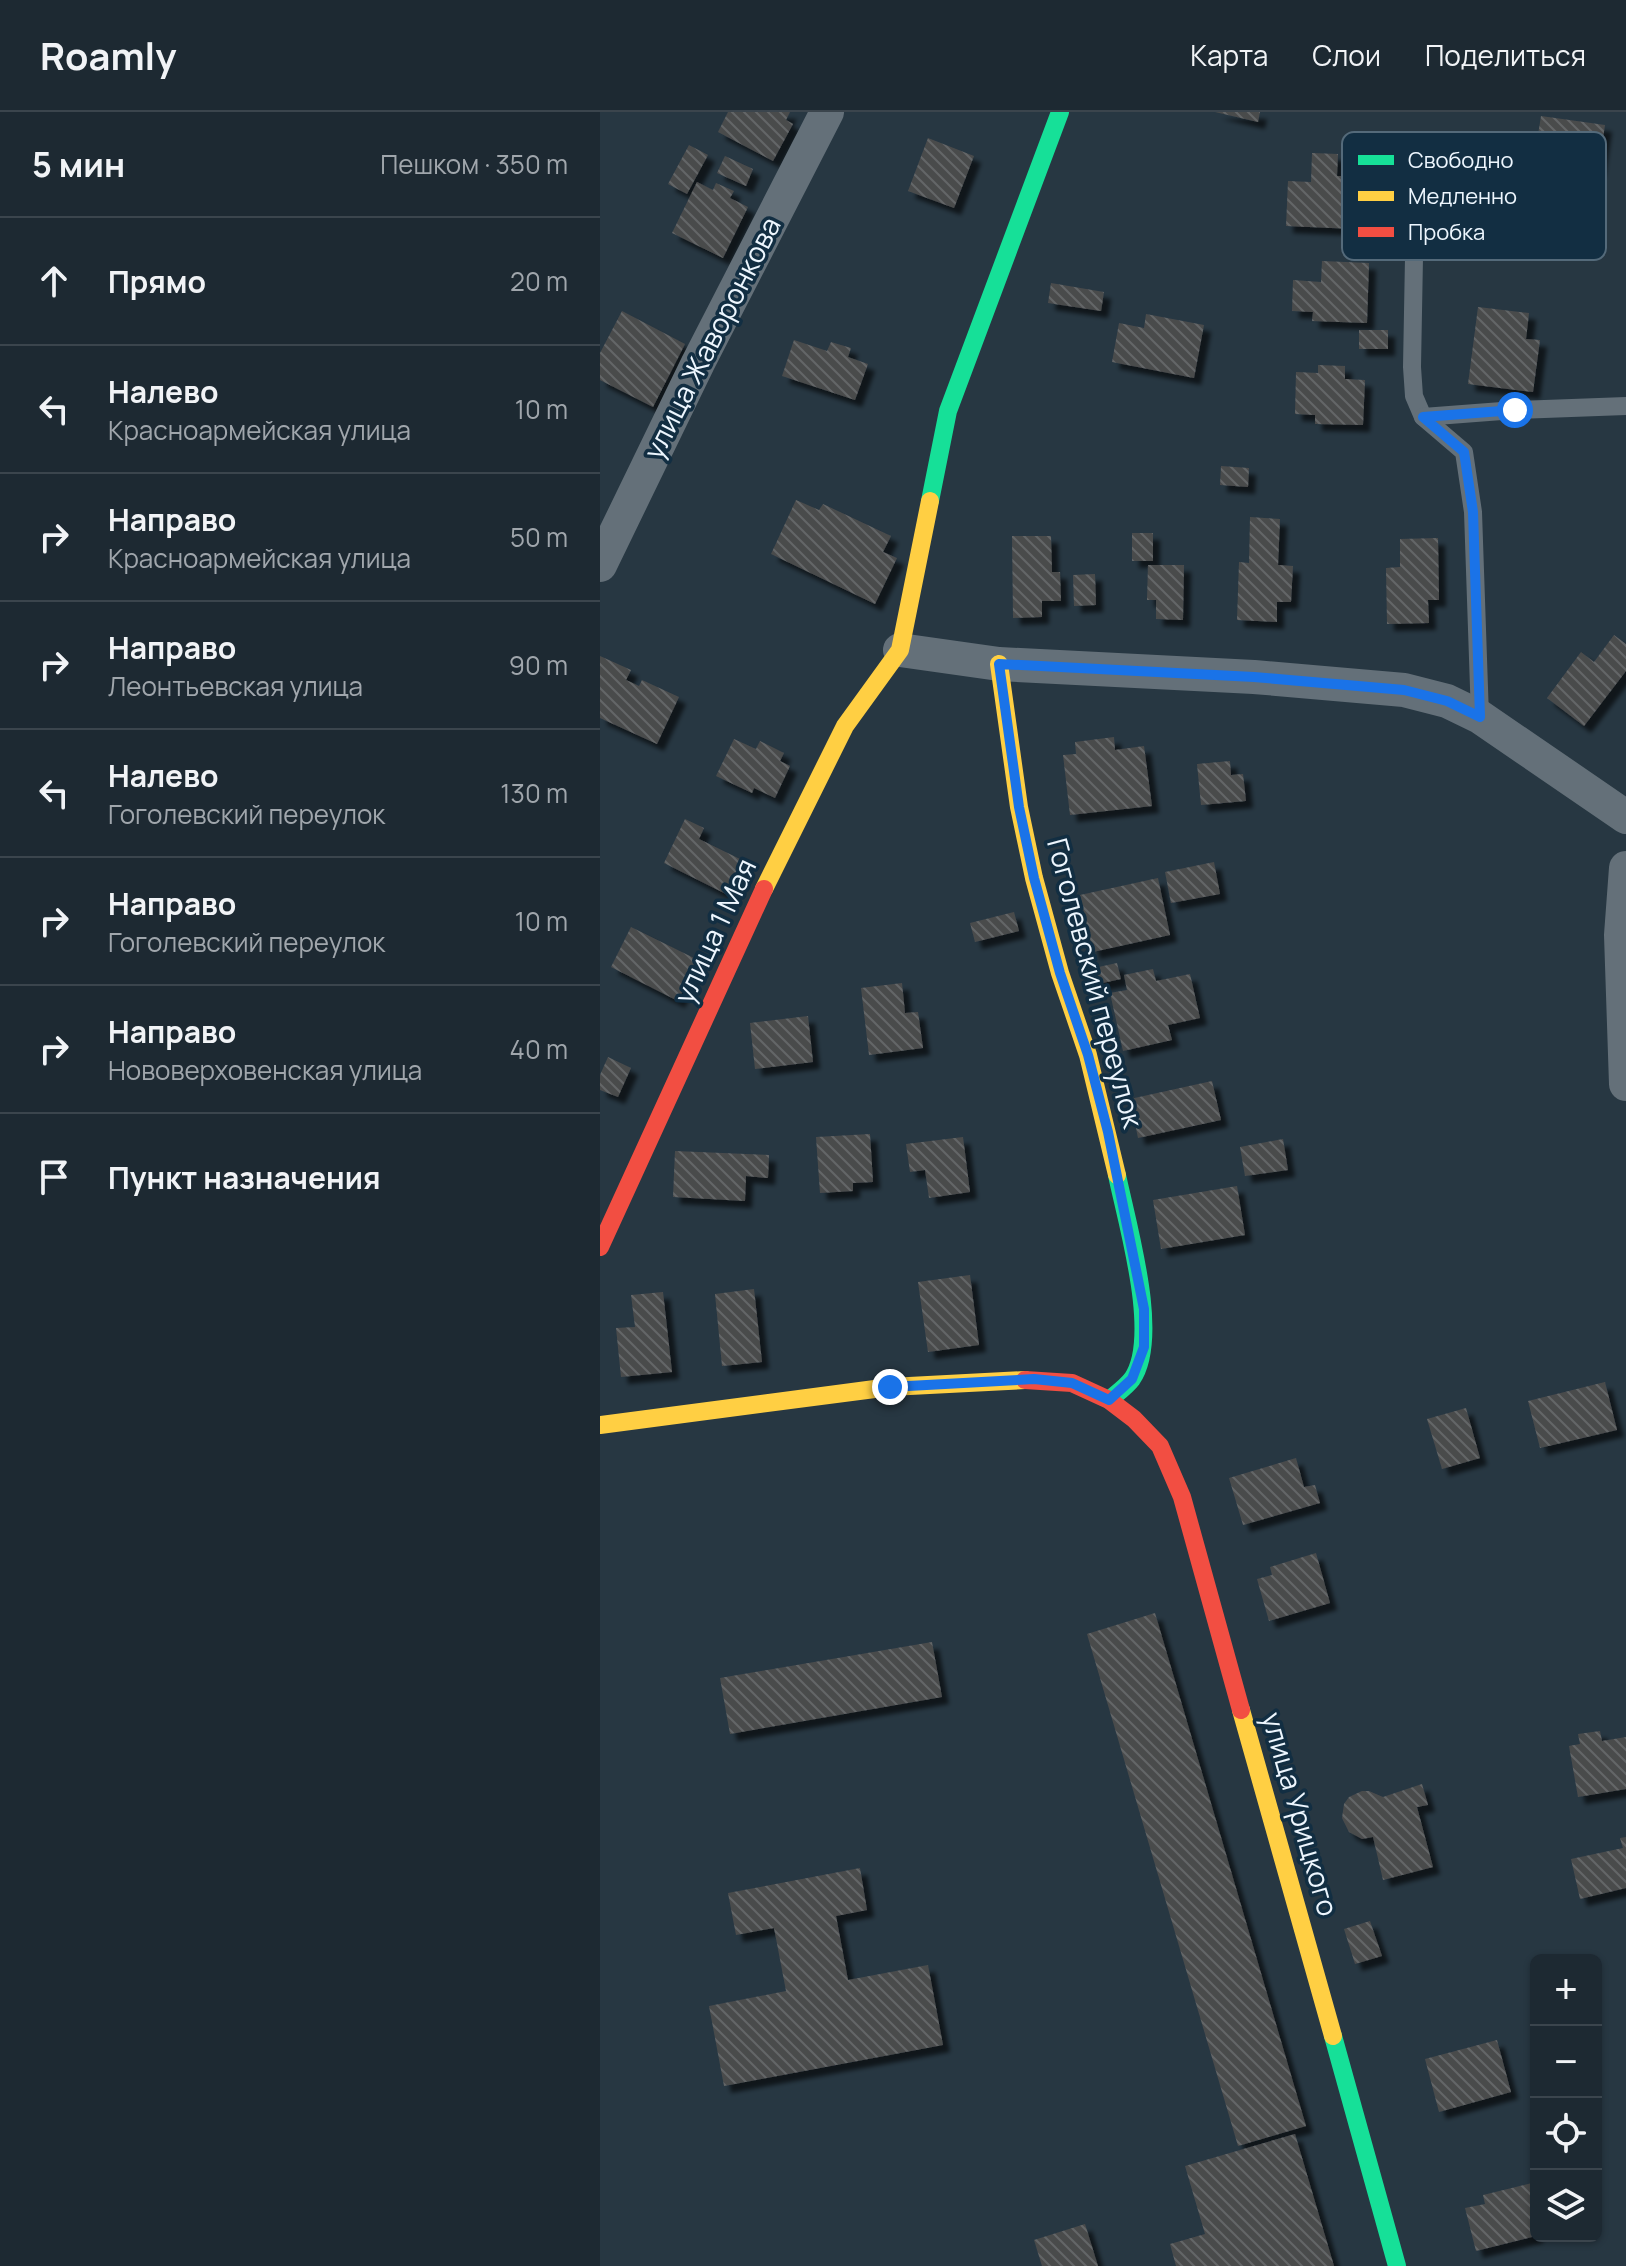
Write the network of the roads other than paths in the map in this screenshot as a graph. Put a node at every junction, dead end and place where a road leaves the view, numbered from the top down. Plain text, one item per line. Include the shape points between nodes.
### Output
1 (827, 112) edge
2 (1060, 112) edge
3 (1414, 260) edge
4 (1626, 406) edge
5 (1423, 417) junction
6 (600, 565) edge
7 (900, 650) junction
8 (999, 664) junction
9 (1480, 717) junction
10 (1626, 817) edge
11 (1626, 868) edge
12 (1626, 1084) edge
13 (600, 1247) edge
14 (1109, 1400) junction
15 (600, 1425) edge
16 (1397, 2266) edge

1 - 6 street, улица Жаворонкова
2 - 7 street via 948,411
3 - 5 lane via 1412,367 1414,396
4 - 5 lane
5 - 9 lane via 1464,452 1473,512
7 - 8 street
7 - 13 street, улица 1 Мая via 845,726
8 - 9 street via 1404,690 1447,701
8 - 14 street, Гоголевский переулок via 1034,878 1108,1132 1144,1309 1144,1347 1132,1379
9 - 10 street
11 - 12 street via 1621,935
14 - 15 street, улица Урицкого via 1072,1383 1034,1379 890,1387
14 - 16 street, улица Урицкого via 1160,1446 1182,1497

